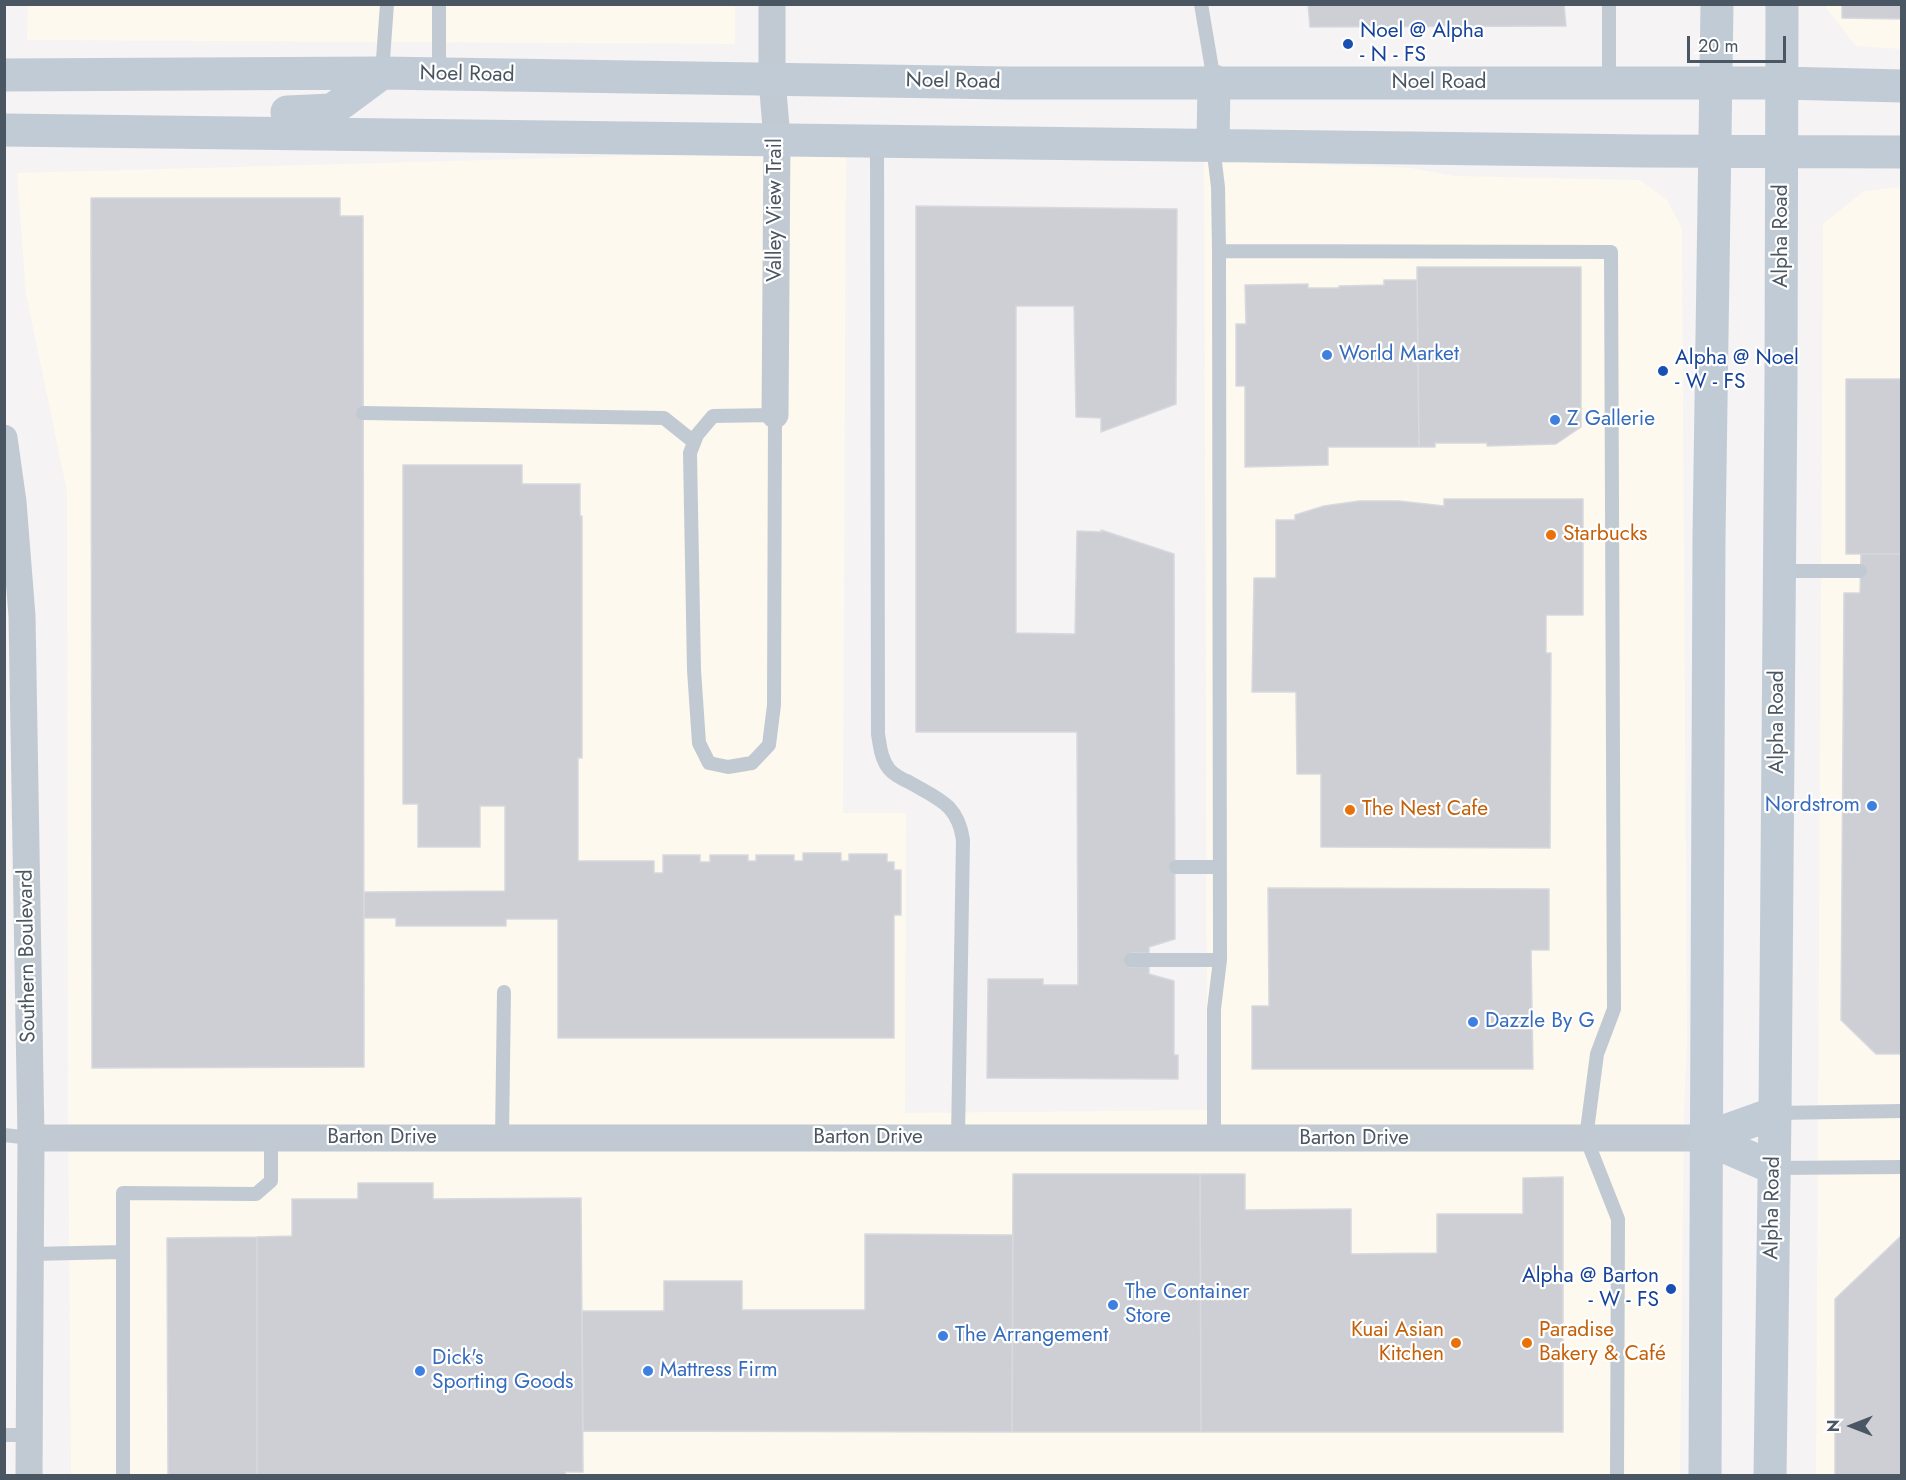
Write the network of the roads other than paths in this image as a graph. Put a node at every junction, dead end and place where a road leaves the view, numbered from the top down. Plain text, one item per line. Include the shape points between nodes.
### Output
1 (387, 4) edge
2 (439, 4) edge
3 (772, 4) edge
4 (1201, 4) edge
5 (1609, 4) edge
6 (1718, 4) edge
7 (1782, 4) edge
8 (382, 73) junction
9 (4, 75) edge
10 (439, 75) junction
11 (772, 80) junction
12 (1214, 81) junction
13 (1609, 83) junction
14 (1716, 83) junction
15 (1782, 83) junction
16 (1902, 86) edge
17 (4, 130) edge
18 (245, 132) junction
19 (777, 140) junction
20 (877, 141) junction
21 (1213, 146) junction
22 (1715, 152) junction
23 (1783, 152) junction
24 (1902, 152) edge
25 (1219, 251) junction
26 (363, 414) dead end
27 (775, 415) junction
28 (4, 438) edge
29 (694, 442) junction
30 (1780, 571) junction
31 (1860, 571) dead end
32 (13, 615) edge
33 (1176, 867) dead end
34 (1219, 867) junction
35 (1131, 960) dead end
36 (1220, 960) junction
37 (504, 992) dead end
38 (1902, 1111) edge
39 (1775, 1113) junction
40 (4, 1135) edge
41 (31, 1138) junction
42 (271, 1138) junction
43 (502, 1138) junction
44 (958, 1138) junction
45 (1586, 1138) junction
46 (1705, 1138) junction
47 (1214, 1139) junction
48 (1902, 1167) edge
49 (1774, 1168) junction
50 (123, 1252) junction
51 (31, 1254) junction
52 (17, 1435) edge
53 (29, 1476) edge
54 (123, 1476) edge
55 (1617, 1476) edge
56 (1705, 1476) edge
57 (1770, 1476) edge

1 - 8 lane
2 - 10 lane
3 - 11 street, Valley View Trail
4 - 12 lane
5 - 13 lane
6 - 14 street
7 - 15 street, Alpha Road
8 - 9 street, Noel Road
8 - 10 street, Noel Road
8 - 18 street via 332,110 287,112
10 - 11 street, Noel Road
11 - 12 street, Noel Road
11 - 19 street, Valley View Trail
12 - 13 street, Noel Road
12 - 21 street
13 - 14 street, Noel Road
14 - 15 street, Noel Road
14 - 22 street
15 - 16 street, Noel Road
15 - 23 street, Alpha Road
17 - 18 street
18 - 19 street
19 - 20 street
19 - 27 street, Valley View Trail
20 - 21 street
20 - 44 lane via 878,734 881,754 889,769 953,810 961,823
21 - 22 street
21 - 25 lane
22 - 23 street
22 - 46 street
23 - 24 street
23 - 30 street, Alpha Road
25 - 34 lane
25 - 45 lane via 1611,252 1614,1010 1597,1054
26 - 29 lane via 664,418
27 - 29 lane via 714,416
27 - 29 lane via 774,705 769,745 752,763 728,767 709,763 699,743 690,465
28 - 32 street, Southern Boulevard via 13,502
30 - 31 lane
30 - 39 street, Alpha Road
32 - 41 street, Southern Boulevard
33 - 34 lane
34 - 36 lane
35 - 36 lane
36 - 47 lane via 1214,1010
37 - 43 lane
38 - 39 lane
39 - 46 street
39 - 49 street, Alpha Road
40 - 41 lane
41 - 42 street, Barton Drive
41 - 51 street, Southern Boulevard
42 - 43 street, Barton Drive
42 - 50 lane via 271,1181 256,1194 123,1193
43 - 44 street, Barton Drive
44 - 47 street, Barton Drive
45 - 46 street, Barton Drive
45 - 47 street, Barton Drive
45 - 55 lane via 1618,1219
46 - 49 street
46 - 56 street
48 - 49 lane
49 - 57 street, Alpha Road
50 - 51 lane
50 - 54 lane
51 - 52 street, Southern Boulevard
52 - 53 street, Southern Boulevard

